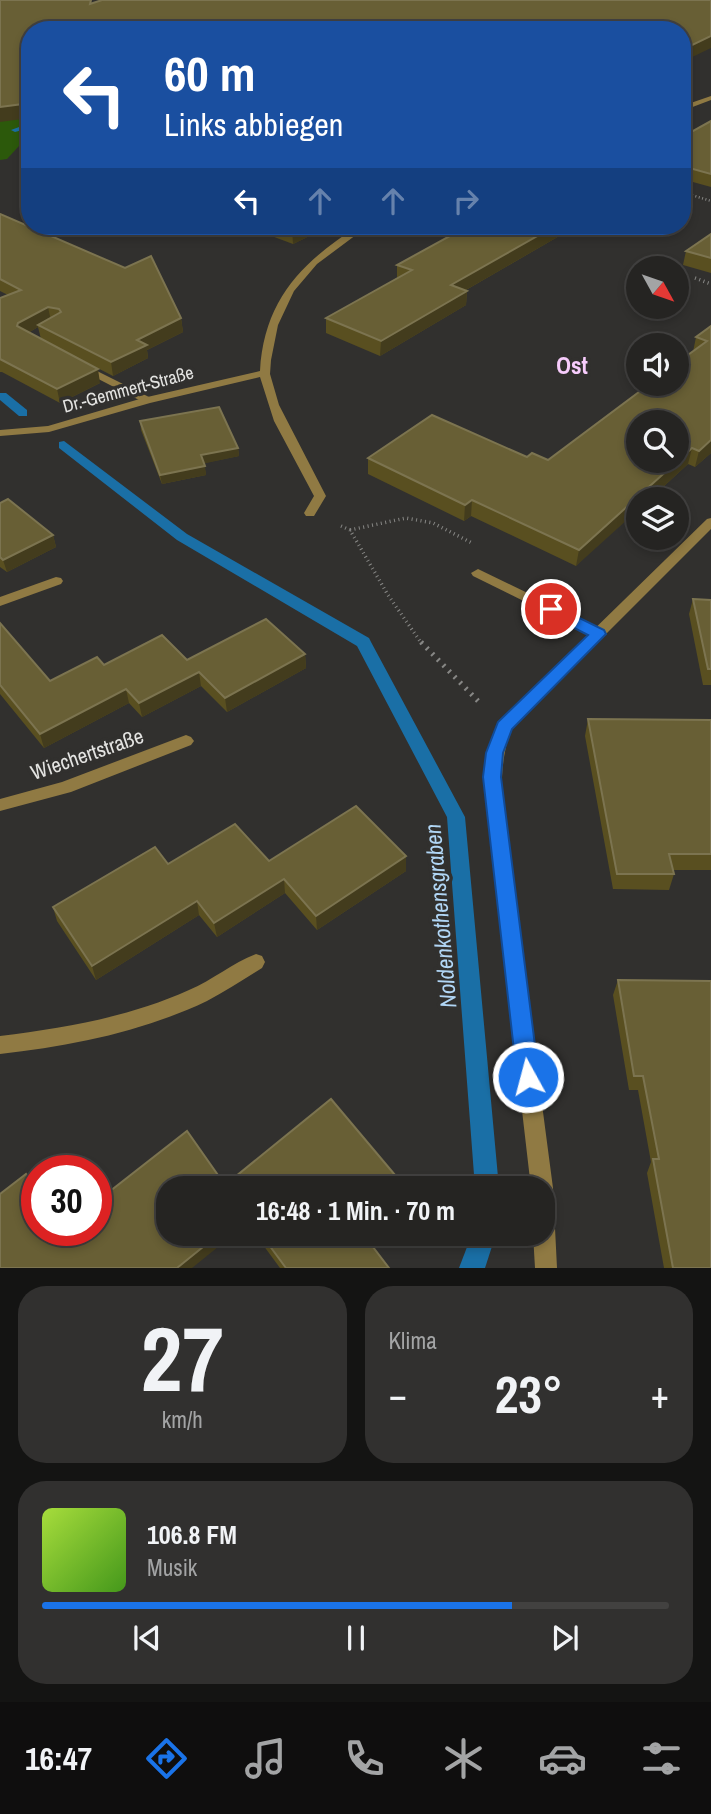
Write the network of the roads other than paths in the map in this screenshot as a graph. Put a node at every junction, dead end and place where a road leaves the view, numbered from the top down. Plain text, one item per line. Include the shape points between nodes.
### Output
1 (711, 98) edge
2 (691, 106) edge
3 (349, 235) edge
4 (75, 363) edge
5 (264, 373) junction
6 (147, 400) junction
7 (0, 433) edge
8 (310, 513) road end
9 (711, 522) edge
10 (478, 573) road end
11 (55, 581) dead end
12 (0, 602) edge
13 (598, 634) junction
14 (187, 741) dead end
15 (0, 805) edge
16 (256, 962) dead end
17 (0, 1045) edge
18 (541, 1176) edge
19 (545, 1246) edge
20 (546, 1268) edge

1 - 2 street
3 - 5 street via 324,251 286,292 271,328
4 - 6 street
5 - 6 street, Dr.-Gemmert-Straße
5 - 8 street via 276,413 320,496
6 - 7 street, Dr.-Gemmert-Straße via 49,429
9 - 13 street
10 - 13 street
11 - 12 street
13 - 18 street via 504,726 494,753 492,777
14 - 15 street, Wiechertstraße via 65,788
16 - 17 street via 197,997 134,1021 58,1039
19 - 20 street

